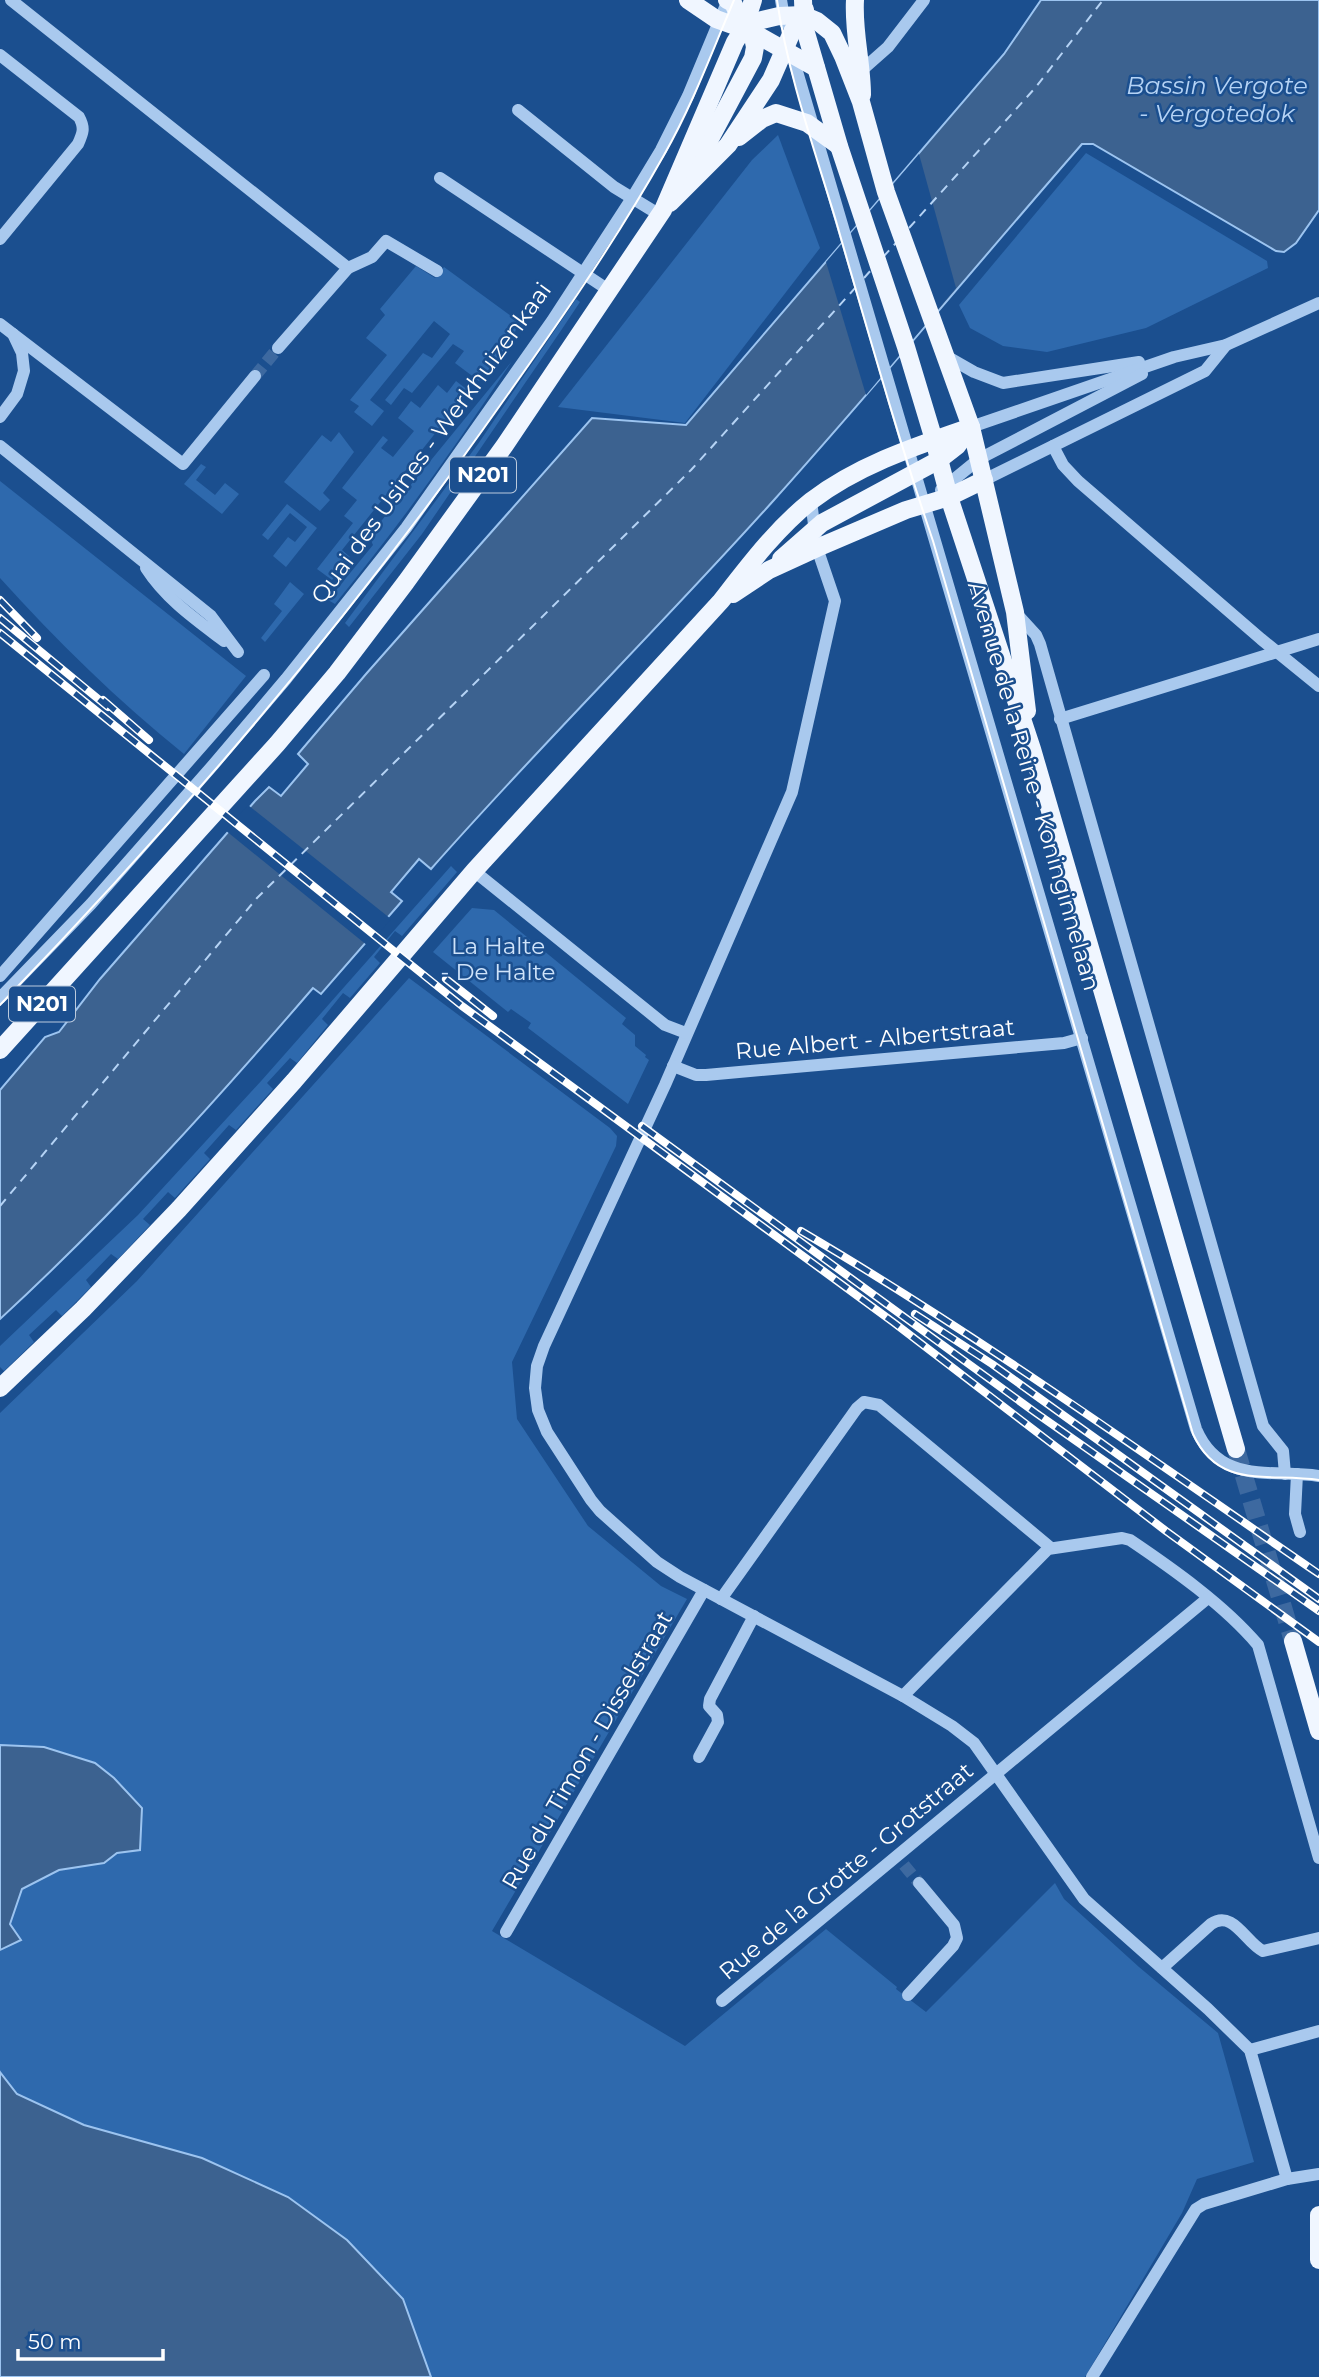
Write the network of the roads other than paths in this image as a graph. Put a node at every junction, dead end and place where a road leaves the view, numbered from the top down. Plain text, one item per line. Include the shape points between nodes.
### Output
1 (11, 0) edge
2 (688, 0) edge
3 (728, 0) edge
4 (753, 0) edge
5 (855, 0) edge
6 (924, 0) edge
7 (805, 5) edge
8 (783, 8) edge
9 (721, 20) junction
10 (748, 30) junction
11 (788, 48) junction
12 (0, 55) edge
13 (816, 68) junction
14 (862, 70) junction
15 (862, 102) junction
16 (518, 110) dead end
17 (813, 127) junction
18 (728, 145) junction
19 (839, 146) junction
20 (440, 178) dead end
21 (691, 183) junction
22 (632, 198) junction
23 (661, 213) junction
24 (0, 239) edge
25 (348, 268) junction
26 (437, 271) dead end
27 (583, 273) junction
28 (610, 291) junction
29 (1319, 303) edge
30 (0, 324) edge
31 (13, 334) junction
32 (1226, 345) junction
33 (278, 348) tunnel mouth
34 (946, 356) junction
35 (1174, 357) junction
36 (255, 376) tunnel mouth
37 (0, 417) edge
38 (971, 427) junction
39 (934, 439) junction
40 (0, 446) edge
41 (1053, 446) junction
42 (908, 449) junction
43 (939, 460) junction
44 (979, 460) junction
45 (916, 472) junction
46 (984, 480) junction
47 (947, 491) junction
48 (811, 501) junction
49 (926, 504) junction
50 (815, 529) junction
51 (817, 548) junction
52 (138, 556) junction
53 (769, 570) junction
54 (721, 601) junction
55 (1015, 612) junction
56 (1319, 639) edge
57 (1278, 651) junction
58 (264, 675) dead end
59 (1319, 685) edge
60 (1060, 719) junction
61 (1032, 750) junction
62 (474, 871) junction
63 (0, 976) edge
64 (0, 999) edge
65 (686, 1033) junction
66 (1082, 1038) junction
67 (0, 1050) edge
68 (673, 1066) junction
69 (0, 1388) edge
70 (1236, 1449) tunnel mouth
71 (1291, 1474) junction
72 (1319, 1476) edge
73 (1300, 1532) dead end
74 (1051, 1548) junction
75 (704, 1590) junction
76 (1208, 1598) junction
77 (721, 1599) junction
78 (754, 1616) junction
79 (1293, 1641) tunnel mouth
80 (903, 1696) junction
81 (1319, 1731) edge
82 (699, 1757) dead end
83 (996, 1773) junction
84 (1319, 1858) edge
85 (919, 1883) tunnel mouth
86 (506, 1932) dead end
87 (1319, 1938) edge
88 (1161, 1968) junction
89 (908, 1995) dead end
90 (722, 2001) dead end
91 (1319, 2031) edge
92 (1250, 2050) junction
93 (1319, 2174) edge
94 (1287, 2179) junction
95 (1319, 2215) edge
96 (1319, 2260) edge
97 (1092, 2377) edge

1 - 25 street
2 - 9 main road
3 - 9 street, Quai des Usines - Werkhuizenkaai
3 - 10 main road
4 - 10 main road, N201
5 - 14 main road, Avenue de la Reine - Koninginnelaan
6 - 14 street via 888,47
7 - 8 main road
7 - 11 main road, N201
7 - 13 main road, Avenue de la Reine - Koninginnelaan via 804,26
7 - 15 main road, Avenue de la Reine - Koninginnelaan via 832,33
8 - 10 main road via 750,23
8 - 11 street, Avenue de la Reine - Koninginnelaan
9 - 10 main road
9 - 22 street, Quai des Usines - Werkhuizenkaai via 688,96
10 - 11 main road
10 - 21 main road, N201 via 755,47 753,58 694,169
10 - 23 main road, N201 via 729,57
11 - 13 main road
11 - 17 street, Avenue de la Reine - Koninginnelaan
11 - 18 main road, N201
12 - 24 street via 79,117 83,134
13 - 19 main road, Avenue de la Reine - Koninginnelaan
14 - 15 main road, Avenue de la Reine - Koninginnelaan
15 - 34 main road, Avenue de la Reine - Koninginnelaan via 887,192
16 - 22 street
17 - 18 main road via 776,113
17 - 19 main road
17 - 42 street, Avenue de la Reine - Koninginnelaan
18 - 21 main road, N201
19 - 39 main road, Avenue de la Reine - Koninginnelaan
20 - 27 street
21 - 23 main road, N201
22 - 23 street
22 - 27 street, Quai des Usines - Werkhuizenkaai
23 - 28 main road, N201
25 - 26 street via 372,257 386,241
25 - 33 street
27 - 28 street
27 - 64 street, Quai des Usines - Werkhuizenkaai via 421,506 294,670 148,841
28 - 67 main road, N201 via 497,456 337,673
29 - 32 street
30 - 31 street
31 - 36 street via 183,464
31 - 37 street via 24,371 18,394
32 - 35 street
32 - 41 street via 1205,371
34 - 35 street via 1003,383
34 - 38 main road, Avenue de la Reine - Koninginnelaan
35 - 38 street
35 - 44 street
38 - 39 main road
38 - 43 main road
38 - 44 main road, Avenue de la Reine - Koninginnelaan
39 - 42 main road
39 - 43 main road, Avenue de la Reine - Koninginnelaan
40 - 52 street
41 - 46 street
41 - 57 street via 1078,481
42 - 45 street, Avenue de la Reine - Koninginnelaan
42 - 48 main road
43 - 45 main road
43 - 47 main road, Avenue de la Reine - Koninginnelaan
44 - 46 main road, Avenue de la Reine - Koninginnelaan
44 - 47 street
45 - 49 street, Avenue de la Reine - Koninginnelaan
45 - 50 main road
46 - 47 main road
46 - 55 main road, Avenue de la Reine - Koninginnelaan
47 - 49 main road
47 - 61 main road, Avenue de la Reine - Koninginnelaan
48 - 50 street
48 - 54 main road via 767,543
49 - 51 main road
49 - 66 street, Avenue de la Reine - Koninginnelaan
50 - 51 street
50 - 53 main road
51 - 53 main road
51 - 65 street via 835,601 797,774
52 - 52 street via 176,604 238,652 211,616
53 - 54 main road
54 - 62 main road
55 - 60 street, Avenue de la Reine - Koninginnelaan via 1036,635
55 - 61 main road, Avenue de la Reine - Koninginnelaan
56 - 57 street
57 - 59 street
57 - 60 street
58 - 63 street
60 - 71 street, Avenue de la Reine - Koninginnelaan via 1263,1426 1283,1451
61 - 70 main road, Avenue de la Reine - Koninginnelaan
62 - 65 street via 665,1025
62 - 69 main road via 179,1209
65 - 68 street
66 - 68 street, Rue Albert - Albertstraat via 706,1075
66 - 71 street, Avenue de la Reine - Koninginnelaan via 1196,1429 1225,1464
68 - 75 street via 544,1346 535,1388 547,1432 595,1506 657,1562
71 - 72 street
71 - 73 street, Avenue de la Reine - Koninginnelaan
74 - 76 street via 1126,1538
74 - 77 street via 879,1405 864,1402
74 - 80 street
75 - 77 street
75 - 86 street, Rue du Timon - Disselstraat
76 - 83 street, Rue de la Grotte - Grotstraat
76 - 84 street via 1259,1648
77 - 78 street
78 - 80 street
78 - 82 street via 710,1699 718,1722
79 - 81 main road
80 - 83 street via 964,1734
83 - 88 street via 1075,1889
83 - 90 street, Rue de la Grotte - Grotstraat via 900,1860
85 - 89 street via 954,1925 957,1938
87 - 88 street via 1263,1951 1229,1921 1220,1919
88 - 92 street
91 - 92 street
92 - 94 street
93 - 94 street
94 - 97 street via 1196,2209
95 - 96 main road

